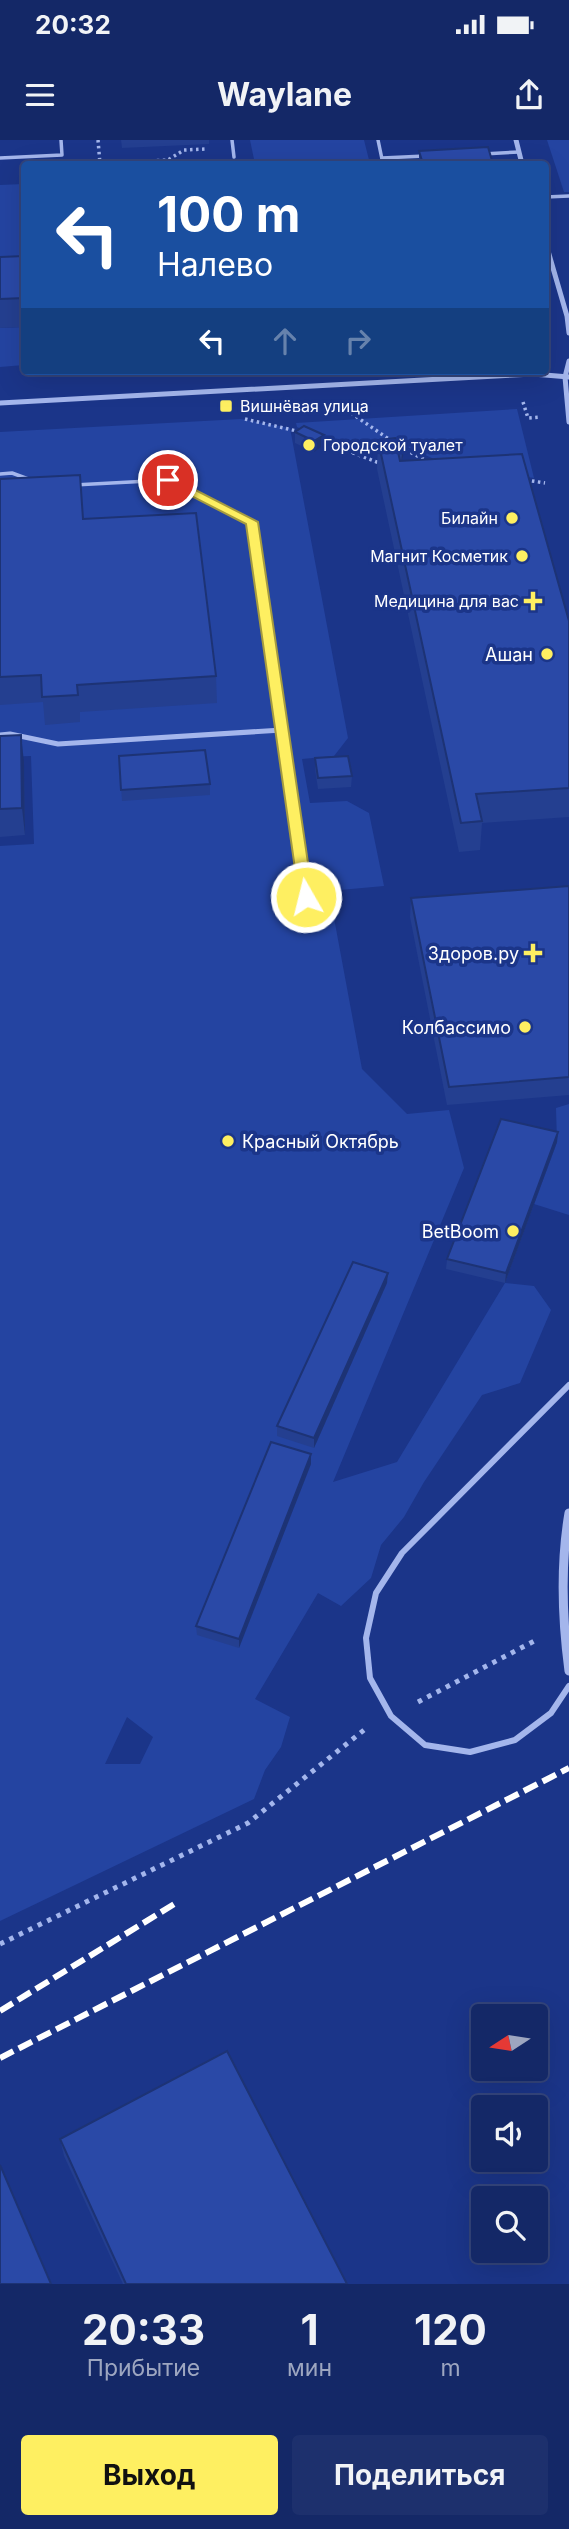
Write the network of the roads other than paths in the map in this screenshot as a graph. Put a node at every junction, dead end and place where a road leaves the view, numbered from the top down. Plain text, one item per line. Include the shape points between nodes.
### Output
1 (61, 140) edge
2 (232, 140) edge
3 (377, 140) edge
4 (516, 140) edge
5 (519, 152) junction
6 (478, 154) edge
7 (437, 156) edge
8 (0, 158) edge
9 (234, 158) dead end
10 (382, 158) junction
11 (382, 161) edge
12 (521, 161) edge
13 (569, 196) edge
14 (549, 197) edge
15 (549, 254) edge
16 (569, 333) edge
17 (569, 360) edge
18 (567, 377) edge
19 (0, 403) edge
20 (569, 422) edge
21 (0, 474) edge
22 (36, 482) edge
23 (62, 486) edge
24 (282, 730) junction
25 (0, 735) edge
26 (306, 897) dead end
27 (569, 1385) edge
28 (569, 1513) edge
29 (569, 1671) edge
30 (569, 1686) edge

1 - 8 lane via 62,155
2 - 9 lane
3 - 10 lane
4 - 5 street
5 - 6 lane
5 - 12 street
7 - 10 lane
10 - 11 lane
13 - 14 lane
15 - 16 street
17 - 18 street
18 - 19 street via 493,376
18 - 20 street
21 - 22 lane via 12,473
23 - 24 lane via 168,480 252,522
24 - 25 lane via 58,744
24 - 26 lane
27 - 30 lane via 402,1553 376,1593 366,1638 370,1678 391,1716 425,1745 470,1752 514,1740 551,1713
28 - 29 street via 562,1545

